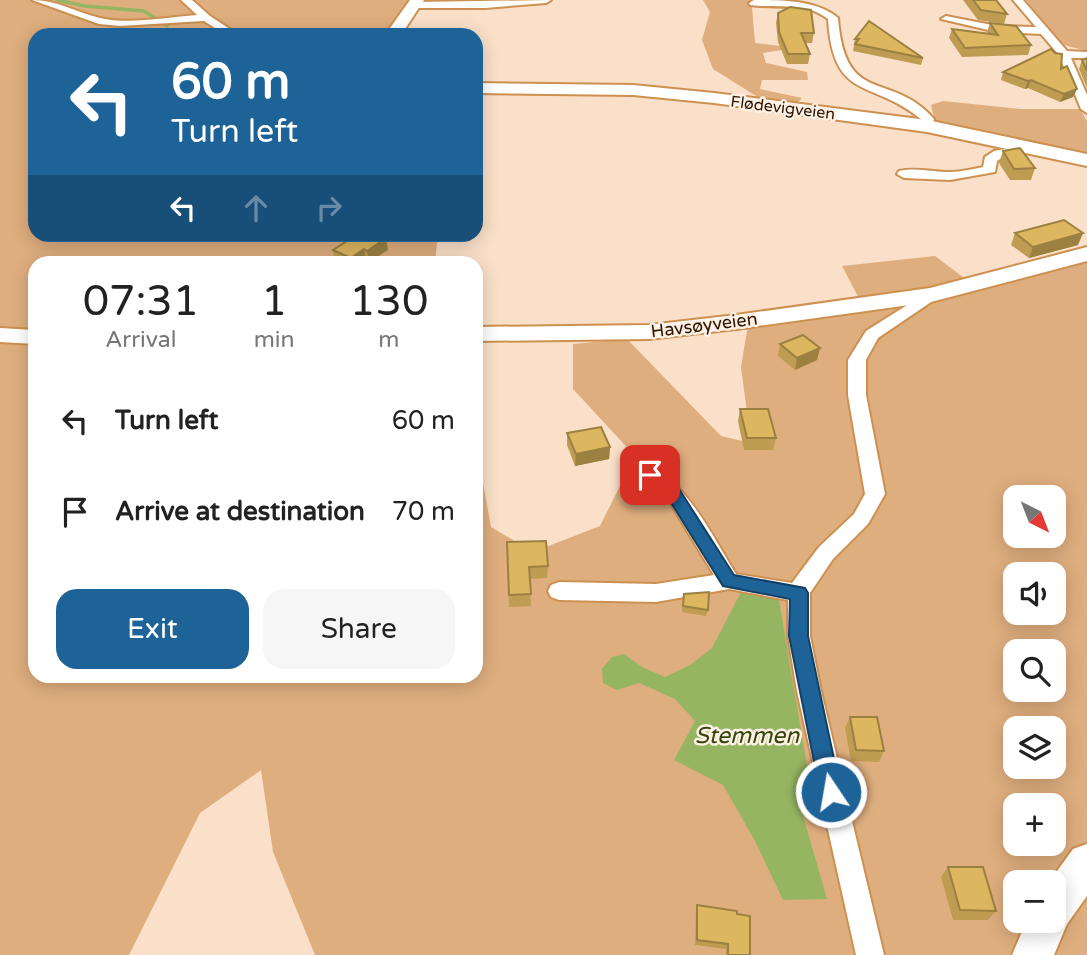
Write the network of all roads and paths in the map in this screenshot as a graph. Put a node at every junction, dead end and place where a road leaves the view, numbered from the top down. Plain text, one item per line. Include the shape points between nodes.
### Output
1 (37, 0) edge
2 (186, 0) edge
3 (546, 0) edge
4 (1018, 0) edge
5 (524, 1) edge
6 (416, 3) edge
7 (754, 3) dead end
8 (206, 18) junction
9 (946, 19) dead end
10 (222, 28) edge
11 (398, 28) edge
12 (1043, 31) junction
13 (1064, 54) junction
14 (1087, 57) edge
15 (1071, 69) junction
16 (483, 88) edge
17 (1087, 109) edge
18 (927, 126) junction
19 (1036, 148) junction
20 (1087, 160) edge
21 (904, 174) dead end
22 (1087, 254) edge
23 (931, 295) junction
24 (483, 334) edge
25 (0, 335) edge
26 (28, 337) edge
27 (633, 466) dead end
28 (729, 582) junction
29 (559, 591) dead end
30 (799, 593) junction
31 (1087, 863) edge
32 (1066, 892) edge
33 (1042, 933) edge
34 (870, 955) edge
35 (1033, 955) edge

1 - 8 street via 99,21
2 - 8 street
3 - 5 street
4 - 12 street
5 - 6 street
6 - 11 main road
7 - 18 street via 791,3 826,12 833,18 832,41 843,67 869,87 916,108 928,118
8 - 10 street
9 - 12 street via 997,29
12 - 13 street
13 - 14 street
13 - 15 street
14 - 15 street
15 - 17 street
16 - 18 main road, Flødevigveien via 660,92
18 - 19 main road, Flødevigveien
19 - 20 main road, Flødevigveien
19 - 21 street via 999,154 989,160 990,169 977,172
22 - 23 main road, Havsøyveien
23 - 24 main road, Havsøyveien via 649,332
23 - 30 street via 872,335 857,360 857,395 874,494 861,519 826,553
25 - 26 main road
27 - 28 street via 674,493
28 - 29 street via 656,593
28 - 30 street
30 - 34 street via 799,636 809,691
31 - 32 main road
33 - 35 main road

